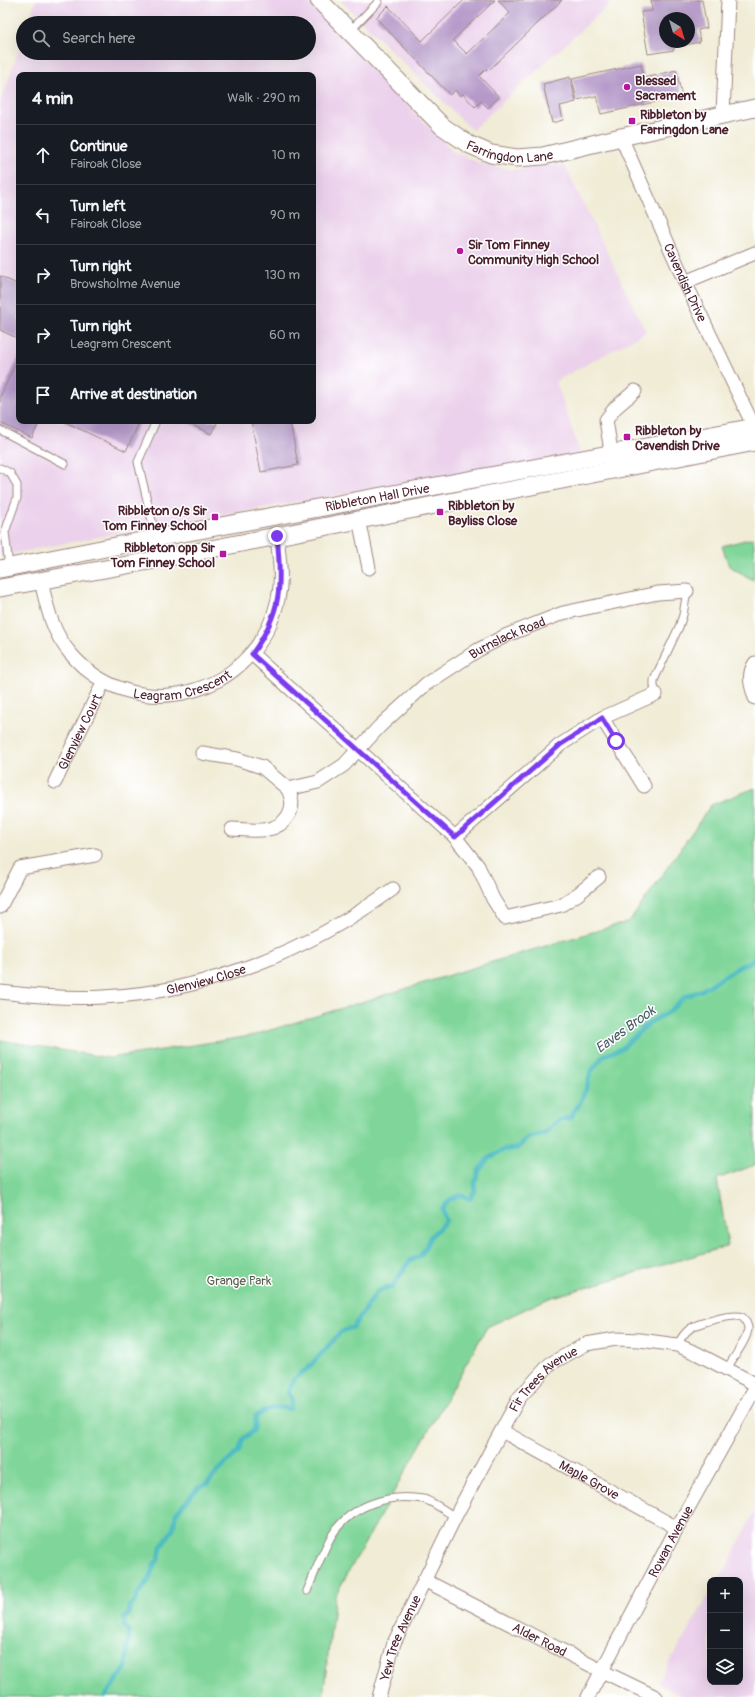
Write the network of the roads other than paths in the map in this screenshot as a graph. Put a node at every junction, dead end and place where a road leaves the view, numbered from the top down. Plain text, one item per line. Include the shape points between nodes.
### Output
1 (319, 0) edge
2 (728, 0) edge
3 (378, 2) dead end
4 (350, 31) junction
5 (755, 108) edge
6 (723, 114) junction
7 (621, 137) junction
8 (755, 253) edge
9 (685, 282) junction
10 (635, 391) dead end
11 (155, 424) edge
12 (0, 430) edge
13 (755, 431) edge
14 (614, 454) junction
15 (64, 464) dead end
16 (587, 467) junction
17 (0, 468) edge
18 (274, 517) junction
19 (359, 519) junction
20 (277, 536) junction
21 (156, 538) junction
22 (160, 558) junction
23 (37, 563) junction
24 (5, 568) edge
25 (369, 568) dead end
26 (41, 581) junction
27 (0, 588) edge
28 (687, 591) joint
29 (252, 654) junction
30 (755, 663) edge
31 (104, 681) junction
32 (656, 694) joint
33 (755, 698) edge
34 (602, 718) junction
35 (359, 749) junction
36 (202, 752) dead end
37 (55, 782) dead end
38 (644, 786) dead end
39 (288, 789) junction
40 (232, 829) dead end
41 (455, 837) junction
42 (95, 855) dead end
43 (599, 876) dead end
44 (393, 889) dead end
45 (0, 907) edge
46 (0, 992) edge
47 (677, 1345) junction
48 (726, 1369) junction
49 (755, 1384) edge
50 (755, 1388) edge
51 (502, 1431) junction
52 (455, 1517) junction
53 (677, 1528) junction
54 (424, 1580) junction
55 (307, 1591) dead end
56 (602, 1671) junction
57 (379, 1697) edge
58 (588, 1697) edge
59 (656, 1697) edge

1 - 4 street, Farringdon Lane
2 - 6 street
3 - 4 lane
4 - 7 street, Farringdon Lane via 442,126 479,150 504,156 530,158
5 - 6 street, Farringdon Lane
6 - 7 street, Farringdon Lane
7 - 9 street, Cavendish Drive
8 - 9 street
9 - 13 street, Cavendish Drive
10 - 14 street via 615,408 606,420
11 - 21 lane via 138,462
12 - 15 lane
13 - 14 street, Ribbleton Hall Drive
13 - 16 street, Ribbleton Hall Drive
14 - 16 street, Ribbleton Hall Drive
16 - 18 street, Ribbleton Hall Drive
16 - 19 street, Ribbleton Hall Drive
17 - 24 lane via 10,473 17,485 17,498 5,532
18 - 20 street
18 - 21 street, Ribbleton Hall Drive
19 - 20 street, Ribbleton Hall Drive
19 - 25 street, Ribbleton Hall Drive
20 - 22 street, Ribbleton Hall Drive
20 - 29 street, Leagram Crescent via 279,598 269,628
21 - 22 street
21 - 23 street, Ribbleton Hall Drive
22 - 26 street, Ribbleton Hall Drive
23 - 24 street, Ribbleton Hall Drive
23 - 26 street
26 - 27 street, Ribbleton Hall Drive
26 - 31 street, Leagram Crescent via 48,615 61,641 80,664
28 - 32 lane via 679,627 654,680
28 - 35 street, Burnslack Road via 658,593 563,613 505,636 478,650 426,684
29 - 31 street, Leagram Crescent via 219,681 179,694 163,696 140,693
29 - 35 street
30 - 33 street via 750,684
31 - 37 street, Glenview Court
32 - 34 street
34 - 38 street
34 - 41 street via 560,745
35 - 39 street, Burnslack Road via 344,765 318,782
35 - 41 street
36 - 39 street via 262,766
39 - 40 street via 292,806 286,819 275,828
41 - 43 street via 478,866 493,899 506,918 561,905
42 - 45 street via 20,868
44 - 46 street, Glenview Close via 311,940 244,968 202,981 159,991 104,997 52,997
47 - 48 street, Fir Trees Avenue
47 - 48 lane via 689,1329 700,1324 742,1317 748,1328 746,1335
47 - 51 street, Fir Trees Avenue via 616,1339 586,1344 550,1364 520,1398
48 - 49 street, Fir Trees Avenue
50 - 53 street, Rowan Avenue
51 - 52 street, Fir Trees Avenue
51 - 53 street, Maple Grove
52 - 54 street, Fir Trees Avenue
52 - 55 lane via 425,1500 398,1498 366,1504 343,1520 331,1536
53 - 56 street, Rowan Avenue
54 - 56 street, Alder Road
54 - 57 street, Yew Tree Avenue via 394,1643
56 - 58 street, Rowan Avenue
56 - 59 street, Alder Road

